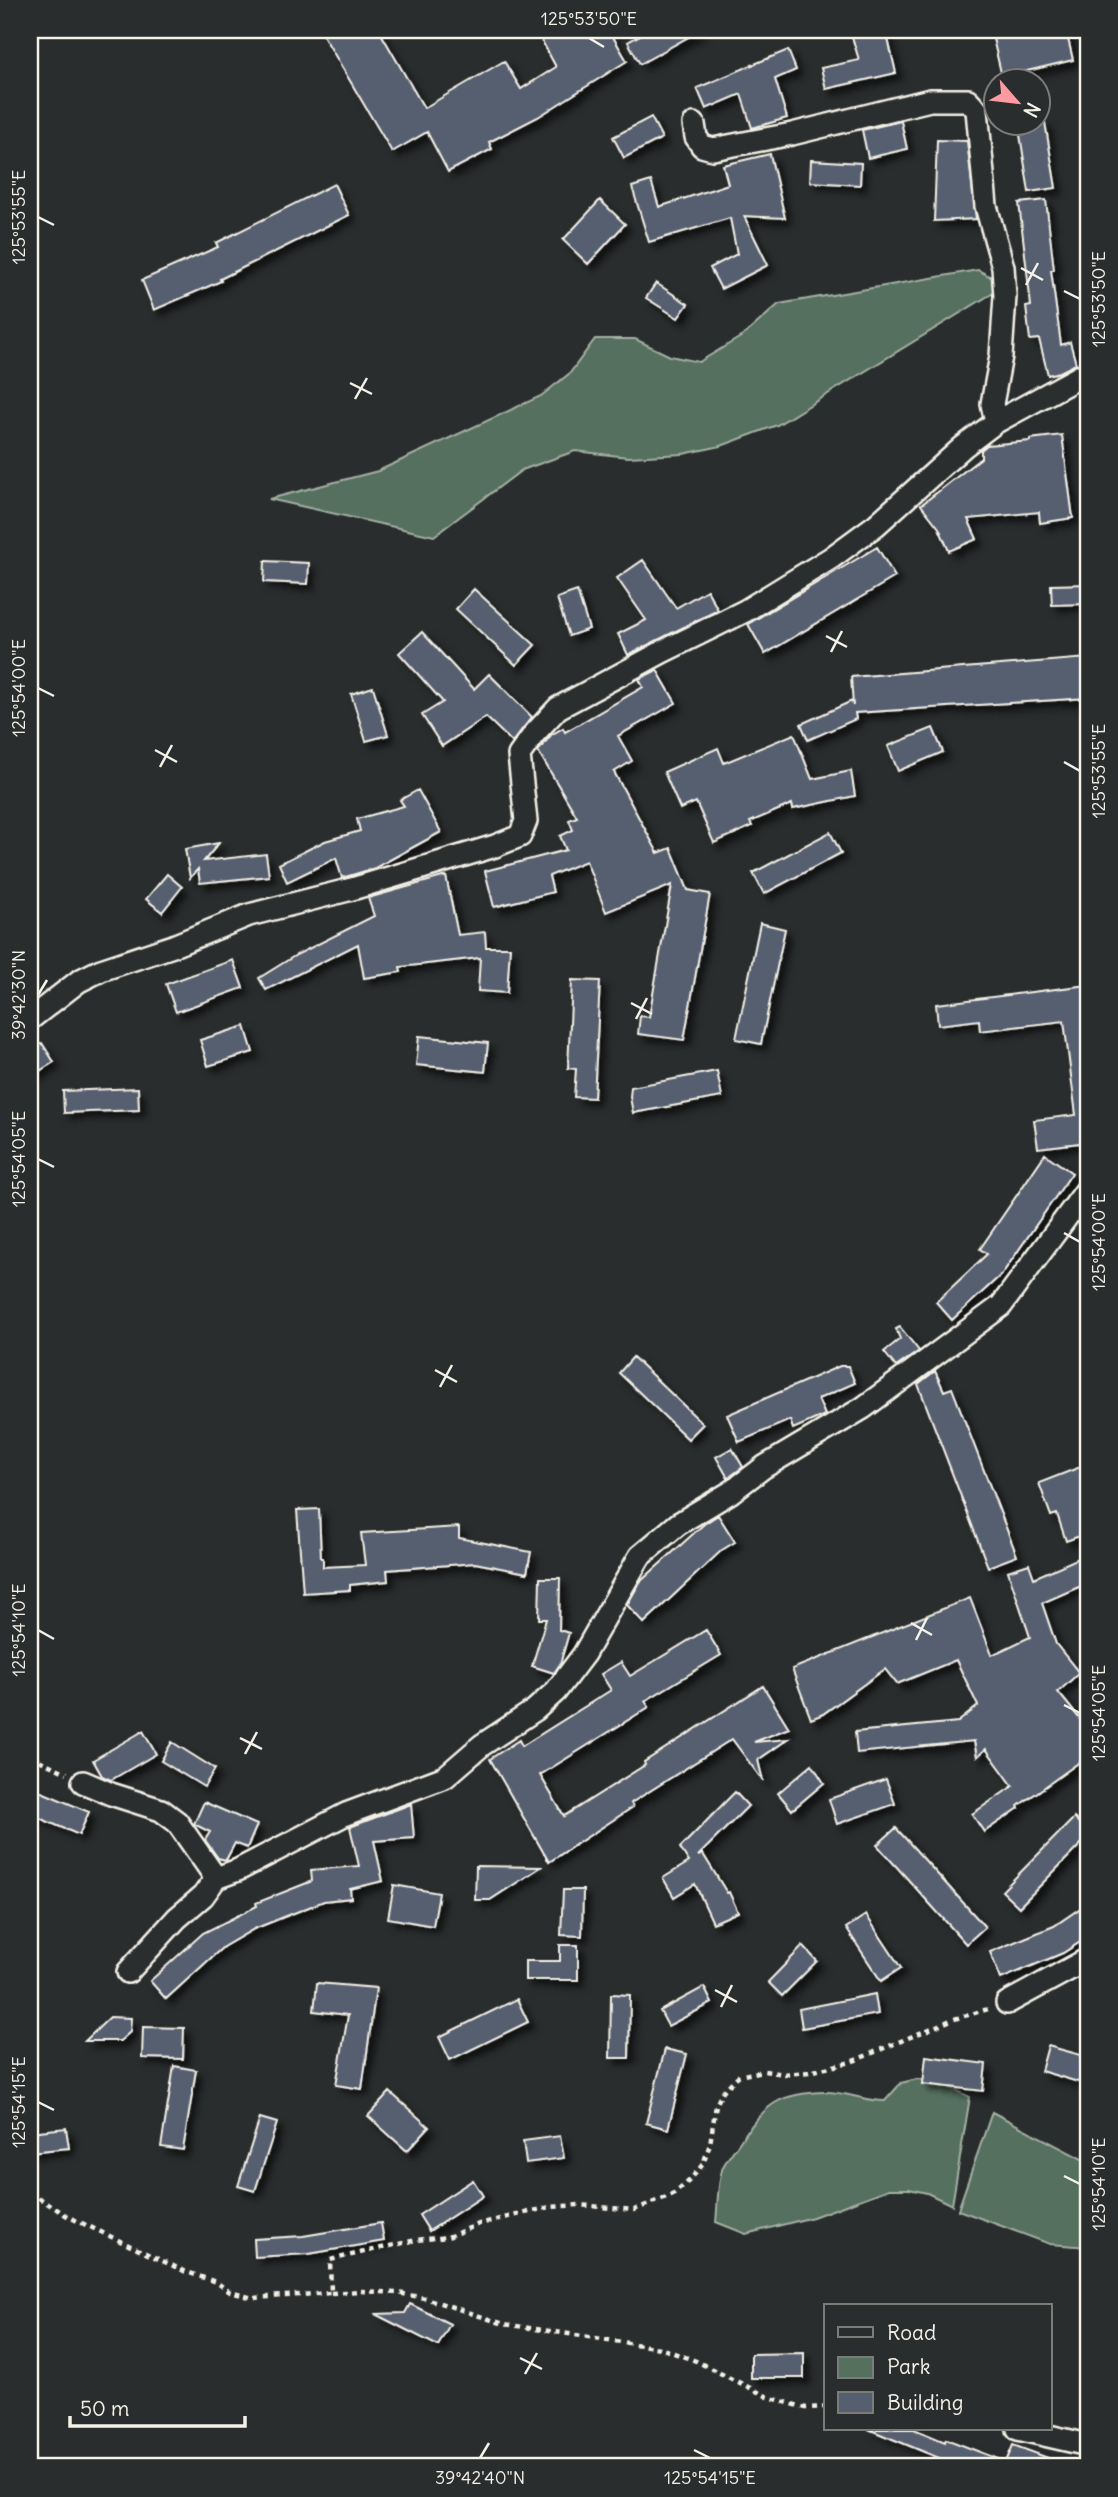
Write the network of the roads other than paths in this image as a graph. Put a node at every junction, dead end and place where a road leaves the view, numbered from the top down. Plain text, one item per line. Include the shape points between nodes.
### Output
1 (694, 124) dead end
2 (1088, 372) edge
3 (996, 422) junction
4 (30, 1018) edge
5 (1088, 1188) edge
6 (83, 1782) road end
7 (216, 1878) junction
8 (1088, 1959) edge
9 (128, 1972) dead end
10 (1007, 2003) road end
11 (1022, 2430) edge
12 (1088, 2445) edge

1 - 3 street via 702,146 713,149 930,100 968,100 977,110 986,206 1003,267 1000,356 992,404
2 - 3 street
3 - 4 street via 841,551 745,611 558,708 519,755 526,821 520,836 248,915 101,970
5 - 7 street via 1001,1306 863,1408 678,1524 640,1556 584,1654 535,1710 444,1777 346,1814
6 - 7 street via 161,1810 177,1822
7 - 9 street
8 - 10 street
11 - 12 street

